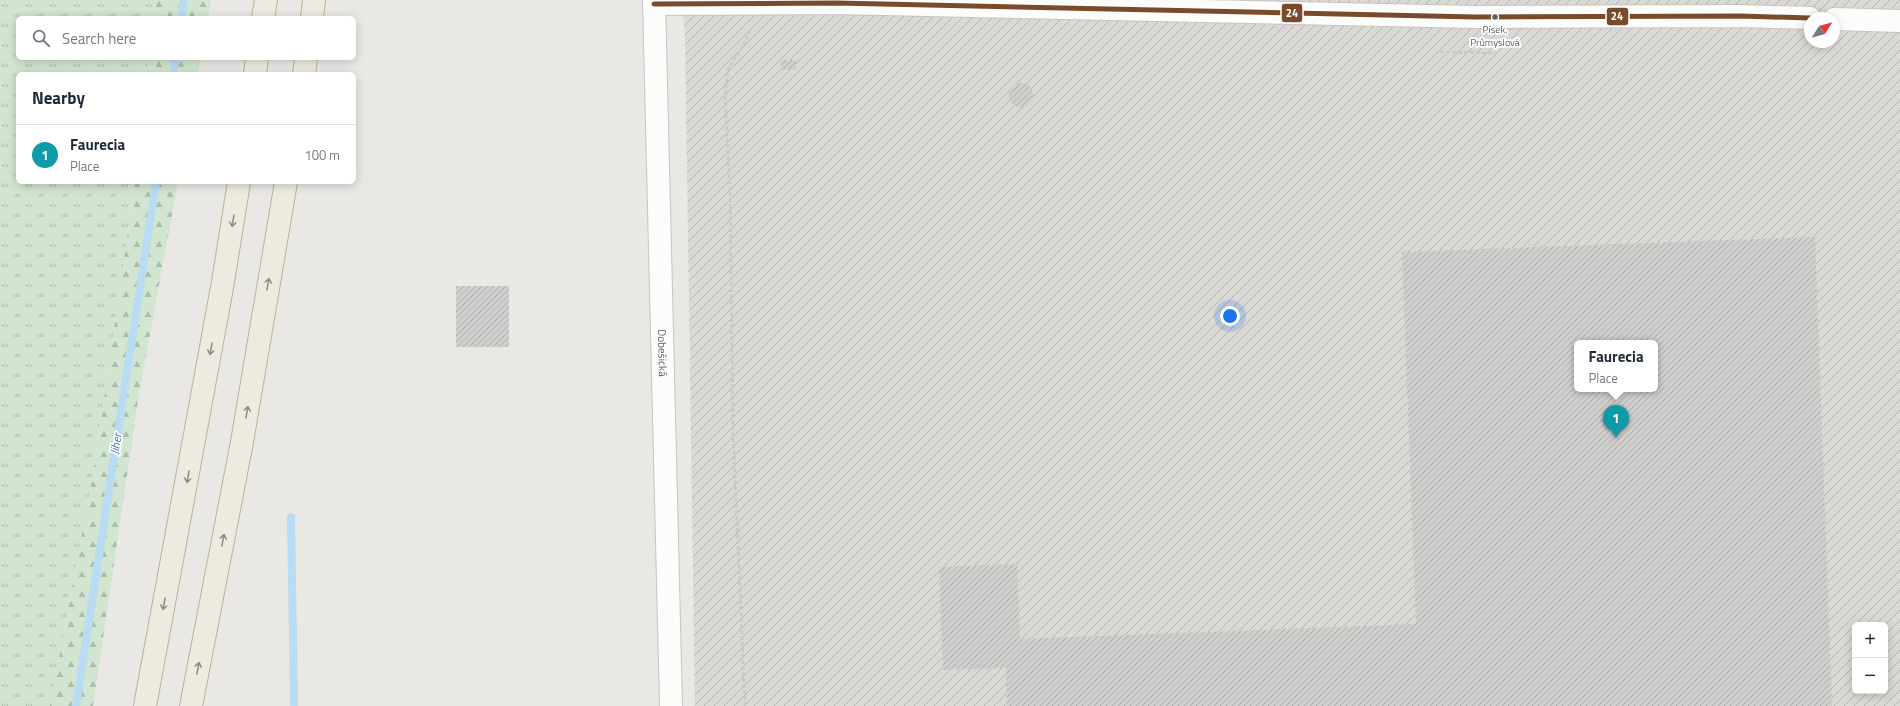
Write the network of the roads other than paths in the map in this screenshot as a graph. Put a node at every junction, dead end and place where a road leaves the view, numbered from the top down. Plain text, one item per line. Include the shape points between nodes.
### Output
1 (266, 0) edge
2 (314, 0) edge
3 (654, 2) edge
4 (1739, 8) edge
5 (263, 16) edge
6 (312, 16) edge
7 (1804, 17) edge
8 (1840, 19) edge
9 (1900, 21) edge
10 (257, 60) edge
11 (306, 60) edge
12 (255, 72) edge
13 (304, 72) edge
14 (239, 184) edge
15 (286, 184) edge
16 (145, 706) edge
17 (191, 706) edge
18 (671, 706) edge

1 - 5 highway
2 - 6 highway
3 - 4 street via 843,3 1475,16
3 - 18 street, Dobešická
4 - 7 street
8 - 9 street
10 - 12 highway
11 - 13 highway
14 -> 16 highway via 224,282
17 -> 15 highway via 242,442

